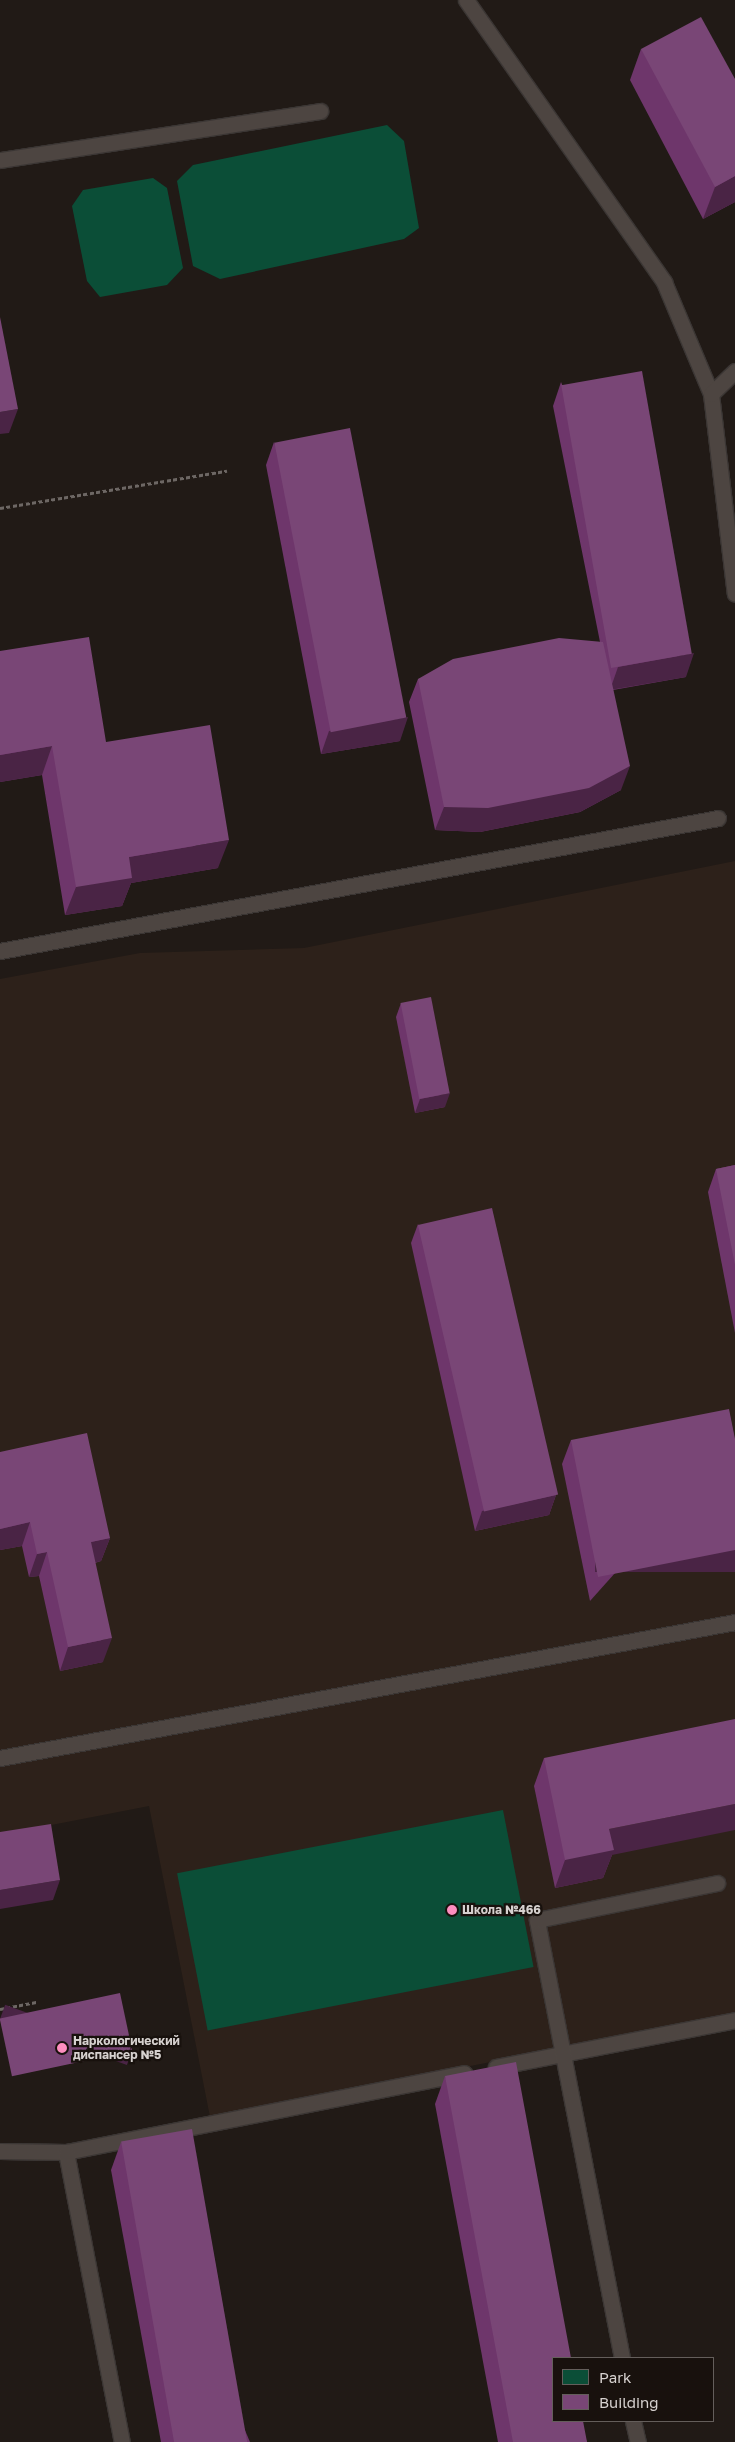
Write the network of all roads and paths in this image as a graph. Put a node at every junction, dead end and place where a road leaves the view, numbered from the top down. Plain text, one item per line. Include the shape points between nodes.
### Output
1 (466, 0) edge
2 (320, 111) dead end
3 (0, 160) edge
4 (735, 371) edge
5 (711, 394) junction
6 (227, 471) dead end
7 (0, 508) edge
8 (735, 594) edge
9 (718, 818) dead end
10 (0, 951) edge
11 (735, 1622) edge
12 (0, 1758) edge
13 (718, 1883) dead end
14 (36, 2002) dead end
15 (0, 2009) edge
16 (735, 2020) edge
17 (564, 2054) junction
18 (0, 2151) edge
19 (66, 2152) junction
20 (622, 2357) edge
21 (634, 2422) edge
22 (122, 2442) edge
23 (638, 2442) edge

1 - 5 lane via 664,282
2 - 3 lane
4 - 5 lane
5 - 8 lane
6 - 7 path
9 - 10 lane
11 - 12 lane
13 - 17 lane via 537,1920
14 - 15 path
16 - 17 lane
17 - 19 lane
17 - 20 lane
18 - 19 lane
19 - 22 lane
21 - 23 lane

